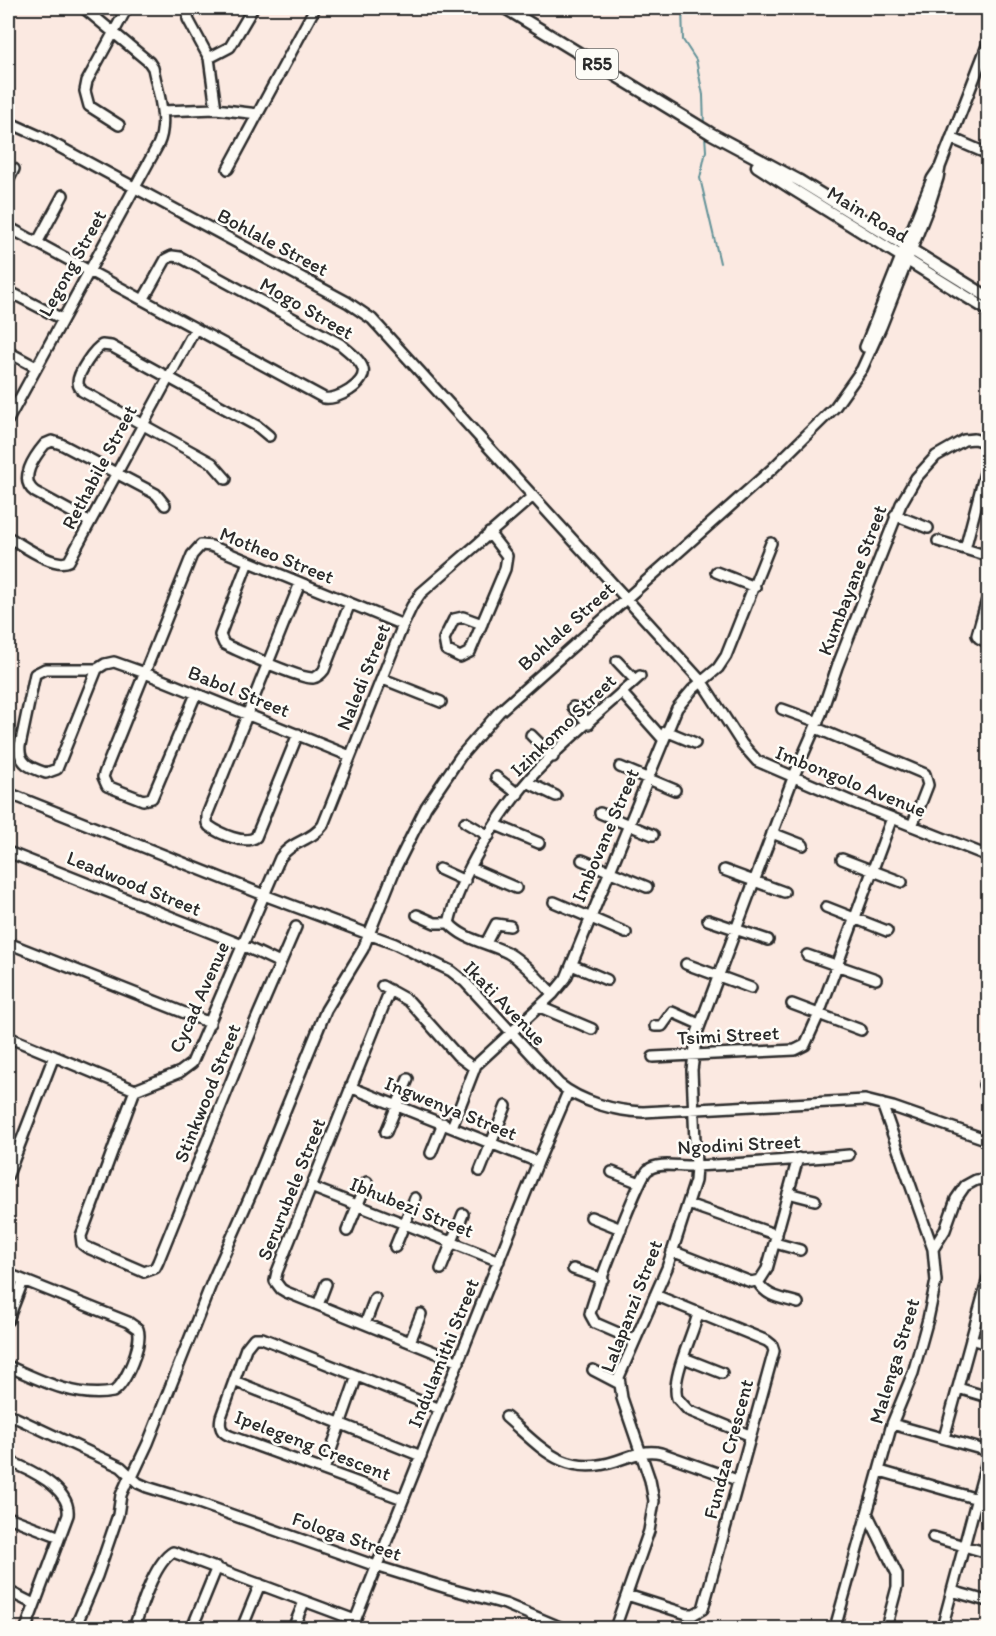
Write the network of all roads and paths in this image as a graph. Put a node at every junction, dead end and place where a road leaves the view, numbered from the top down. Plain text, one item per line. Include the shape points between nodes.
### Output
1 (84, 8) edge
2 (127, 8) edge
3 (189, 8) edge
4 (253, 8) edge
5 (315, 8) edge
6 (505, 8) edge
7 (114, 32) junction
8 (988, 43) edge
9 (209, 58) junction
10 (216, 109) junction
11 (162, 111) junction
12 (258, 114) junction
13 (8, 123) edge
14 (119, 125) dead end
15 (951, 138) junction
16 (731, 146) junction
17 (988, 154) edge
18 (228, 169) dead end
19 (14, 170) dead end
20 (8, 181) edge
21 (135, 187) junction
22 (63, 195) dead end
23 (8, 227) edge
24 (37, 243) junction
25 (910, 247) junction
26 (905, 259) junction
27 (88, 271) junction
28 (8, 291) edge
29 (988, 297) edge
30 (143, 300) junction
31 (988, 310) edge
32 (62, 319) junction
33 (195, 329) junction
34 (8, 352) edge
35 (36, 367) junction
36 (168, 377) junction
37 (8, 417) edge
38 (142, 424) junction
39 (269, 436) dead end
40 (988, 443) edge
41 (988, 461) edge
42 (117, 473) junction
43 (226, 479) dead end
44 (532, 496) junction
45 (978, 501) junction
46 (988, 504) edge
47 (165, 505) dead end
48 (896, 515) junction
49 (90, 522) junction
50 (928, 528) dead end
51 (489, 533) junction
52 (8, 537) edge
53 (939, 542) dead end
54 (771, 543) dead end
55 (965, 549) junction
56 (988, 556) edge
57 (248, 562) junction
58 (716, 572) dead end
59 (300, 583) junction
60 (755, 587) junction
61 (988, 596) edge
62 (624, 599) junction
63 (350, 603) junction
64 (482, 624) junction
65 (403, 625) junction
66 (988, 643) edge
67 (617, 661) dead end
68 (268, 663) junction
69 (97, 669) junction
70 (145, 673) junction
71 (382, 679) junction
72 (702, 682) junction
73 (196, 693) junction
74 (621, 693) junction
75 (441, 702) dead end
76 (573, 706) dead end
77 (782, 709) dead end
78 (247, 714) junction
79 (589, 723) junction
80 (817, 725) junction
81 (298, 734) junction
82 (531, 735) dead end
83 (665, 735) junction
84 (695, 743) dead end
85 (350, 756) junction
86 (553, 757) junction
87 (620, 767) dead end
88 (496, 777) dead end
89 (648, 778) junction
90 (794, 778) junction
91 (527, 782) junction
92 (675, 790) dead end
93 (8, 793) edge
94 (518, 794) junction
95 (556, 796) dead end
96 (600, 813) dead end
97 (892, 818) junction
98 (465, 822) dead end
99 (496, 825) junction
100 (629, 825) junction
101 (912, 826) junction
102 (772, 833) junction
103 (653, 835) dead end
104 (489, 836) junction
105 (538, 843) dead end
106 (803, 845) dead end
107 (8, 852) edge
108 (988, 856) edge
109 (842, 859) dead end
110 (582, 860) dead end
111 (439, 868) dead end
112 (470, 868) junction
113 (724, 870) dead end
114 (609, 871) junction
115 (872, 871) junction
116 (465, 881) junction
117 (754, 881) junction
118 (902, 882) dead end
119 (647, 887) dead end
120 (516, 888) dead end
121 (784, 891) dead end
122 (264, 895) junction
123 (554, 902) dead end
124 (826, 907) dead end
125 (417, 915) dead end
126 (590, 918) junction
127 (855, 919) junction
128 (708, 920) dead end
129 (449, 924) junction
130 (510, 926) dead end
131 (296, 927) dead end
132 (736, 929) junction
133 (887, 931) dead end
134 (626, 933) dead end
135 (369, 934) junction
136 (768, 940) dead end
137 (8, 943) edge
138 (486, 943) junction
139 (242, 945) junction
140 (807, 955) dead end
141 (280, 963) junction
142 (572, 964) junction
143 (686, 964) dead end
144 (837, 966) junction
145 (718, 976) junction
146 (876, 979) dead end
147 (607, 980) dead end
148 (751, 988) dead end
149 (553, 994) junction
150 (792, 1004) dead end
151 (540, 1007) junction
152 (819, 1014) junction
153 (210, 1023) junction
154 (699, 1024) junction
155 (655, 1026) dead end
156 (592, 1029) dead end
157 (861, 1030) dead end
158 (512, 1033) junction
159 (8, 1037) edge
160 (693, 1054) junction
161 (54, 1056) junction
162 (653, 1057) dead end
163 (474, 1068) junction
164 (408, 1079) dead end
165 (350, 1087) junction
166 (135, 1090) junction
167 (568, 1092) junction
168 (882, 1104) junction
169 (398, 1106) junction
170 (506, 1106) dead end
171 (692, 1109) junction
172 (447, 1125) junction
173 (386, 1132) dead end
174 (988, 1140) edge
175 (491, 1143) junction
176 (431, 1153) dead end
177 (849, 1155) dead end
178 (798, 1158) junction
179 (538, 1162) junction
180 (696, 1166) junction
181 (480, 1171) dead end
182 (612, 1172) dead end
183 (8, 1175) edge
184 (988, 1179) edge
185 (367, 1182) dead end
186 (640, 1183) junction
187 (312, 1187) junction
188 (788, 1193) junction
189 (415, 1198) dead end
190 (815, 1200) dead end
191 (688, 1204) junction
192 (357, 1205) junction
193 (463, 1214) dead end
194 (591, 1217) dead end
195 (405, 1224) junction
196 (621, 1229) junction
197 (347, 1231) dead end
198 (776, 1239) junction
199 (452, 1242) junction
200 (395, 1247) dead end
201 (933, 1249) junction
202 (800, 1250) dead end
203 (672, 1251) junction
204 (499, 1261) junction
205 (441, 1269) dead end
206 (573, 1269) dead end
207 (8, 1274) edge
208 (988, 1278) edge
209 (603, 1279) junction
210 (23, 1281) junction
211 (758, 1282) junction
212 (326, 1284) dead end
213 (987, 1292) edge
214 (655, 1295) junction
215 (375, 1298) dead end
216 (798, 1302) dead end
217 (318, 1305) junction
218 (421, 1314) dead end
219 (698, 1314) junction
220 (8, 1320) edge
221 (365, 1324) junction
222 (971, 1339) junction
223 (634, 1340) junction
224 (410, 1342) junction
225 (988, 1344) edge
226 (684, 1358) junction
227 (459, 1362) junction
228 (8, 1366) edge
229 (593, 1370) dead end
230 (722, 1373) dead end
231 (357, 1376) junction
232 (234, 1381) junction
233 (618, 1383) junction
234 (958, 1388) junction
235 (988, 1397) edge
236 (440, 1409) junction
237 (8, 1414) edge
238 (506, 1418) dead end
239 (892, 1424) junction
240 (339, 1425) junction
241 (749, 1435) junction
242 (944, 1438) junction
243 (988, 1451) edge
244 (641, 1453) junction
245 (421, 1456) junction
246 (988, 1457) edge
247 (8, 1461) edge
248 (324, 1470) junction
249 (880, 1471) junction
250 (129, 1474) junction
251 (737, 1480) junction
252 (403, 1499) junction
253 (977, 1499) junction
254 (988, 1502) edge
255 (868, 1515) junction
256 (8, 1517) edge
257 (933, 1537) dead end
258 (60, 1538) junction
259 (964, 1546) junction
260 (988, 1553) edge
261 (376, 1566) junction
262 (217, 1567) junction
263 (260, 1584) junction
264 (8, 1591) edge
265 (952, 1591) junction
266 (627, 1595) junction
267 (983, 1600) dead end
268 (304, 1602) junction
269 (34, 1604) junction
270 (353, 1624) edge
271 (294, 1626) dead end
272 (26, 1629) edge
273 (75, 1629) edge
274 (134, 1629) edge
275 (192, 1629) edge
276 (242, 1629) edge
277 (562, 1629) edge
278 (615, 1629) edge
279 (835, 1629) edge
280 (886, 1629) edge
281 (942, 1629) edge

1 - 7 street, Legong Street
2 - 7 street
3 - 9 street via 188,19
4 - 9 street via 230,47
5 - 12 street
6 - 16 main road, Main Road / R55
7 - 11 street, Legong Street via 153,68
7 - 14 street via 85,91 89,106
8 - 15 street, Bohlale Street
9 - 10 street
10 - 11 street
10 - 12 street
11 - 21 street, Legong Street via 161,139
12 - 18 street
13 - 21 street, Bohlale Street
15 - 17 street
15 - 25 street, Bohlale Street via 936,187
16 - 25 main road, Main Road / R55 via 798,180
16 - 26 main road, Main Road / R55
19 - 20 street
21 - 27 street, Legong Street
21 - 44 street, Bohlale Street via 372,319
22 - 24 street
23 - 24 street, Mogo Street
24 - 27 street, Mogo Street
25 - 26 street, Bohlale Street
25 - 29 main road, Main Road / R55
26 - 31 main road, Main Road / R55
26 - 62 street, Bohlale Street via 867,358 835,408
27 - 30 street, Mogo Street
27 - 32 street, Legong Street
28 - 32 street
30 - 33 street, Mogo Street
30 - 33 street, Mogo Street via 166,260 180,257 340,344 360,363 363,375 340,396 327,399
32 - 35 street, Legong Street
33 - 36 street, Rethabile Street
34 - 35 street
35 - 37 street, Legong Street
36 - 38 street, Rethabile Street
36 - 38 street via 106,345 98,346 80,375 78,383 87,394
36 - 39 street
38 - 42 street, Rethabile Street
38 - 43 street via 212,463
40 - 48 street, Kumbayane Street via 964,440 936,456 916,478
41 - 45 street
42 - 47 street via 156,494
42 - 49 street, Rethabile Street
42 - 49 street via 52,441 42,447 28,472 31,489
44 - 51 street, Naledi Street
44 - 62 street, Imbongolo Avenue
45 - 46 street
45 - 55 street
48 - 50 street
48 - 80 street, Kumbayane Street
49 - 52 street, Rethabile Street via 64,564
51 - 64 street via 504,550 507,562
51 - 65 street, Naledi Street via 421,593
53 - 55 street
54 - 60 street, Imbovane Street
55 - 56 street
57 - 59 street, Motheo Street
57 - 68 street via 220,635 224,644
57 - 70 street, Motheo Street via 206,545 195,550
58 - 60 street
59 - 63 street, Motheo Street
59 - 68 street
60 - 72 street, Imbovane Street via 726,656
61 - 66 street via 977,635
62 - 72 street, Imbongolo Avenue
62 - 135 street, Bohlale Street via 515,696 460,757 437,788 410,837
63 - 65 street, Motheo Street
63 - 68 street via 320,675 304,677
64 - 64 street via 467,655 460,657 446,650 444,639 453,619 463,617
65 - 71 street, Naledi Street
67 - 74 street, Izinkomo Street via 637,678
68 - 78 street
69 - 69 street via 57,769 46,773 24,763 20,746 35,674 45,669
69 - 70 street, Babol Street via 114,662
70 - 73 street, Babol Street
70 - 73 street, Motheo Street via 105,771 105,782 112,789 143,800 152,798
71 - 75 street
71 - 85 street, Naledi Street
72 - 83 street, Imbovane Street via 681,702
72 - 90 street, Imbongolo Avenue via 752,757
73 - 78 street, Babol Street
74 - 79 street, Izinkomo Street
74 - 83 street
76 - 79 street
77 - 80 street
78 - 81 street, Babol Street
78 - 81 street via 207,815 207,823 213,829 244,840 256,837
79 - 86 street, Izinkomo Street
80 - 90 street, Kumbayane Street
80 - 101 street via 925,774 928,784
81 - 85 street, Babol Street
82 - 86 street
83 - 84 street
83 - 89 street, Imbovane Street
85 - 122 street, Naledi Street via 323,825 284,852
86 - 91 street, Izinkomo Street
87 - 89 street
88 - 94 street
89 - 92 street
89 - 100 street, Imbovane Street
90 - 97 street, Imbongolo Avenue
90 - 102 street, Lalapanzi Street
91 - 94 street, Izinkomo Street
91 - 95 street
93 - 122 street, Ikati Avenue
94 - 99 street, Izinkomo Street
96 - 100 street
97 - 101 street, Imbongolo Avenue
97 - 115 street, Tsimi Street
98 - 104 street
99 - 104 street, Izinkomo Street
99 - 105 street
100 - 103 street
100 - 114 street, Imbovane Street
101 - 108 street, Imbongolo Avenue
102 - 106 street
102 - 117 street, Lalapanzi Street
104 - 112 street, Izinkomo Street
107 - 139 street, Leadwood Street
109 - 115 street
110 - 114 street
111 - 116 street
112 - 116 street, Izinkomo Street
112 - 120 street
113 - 117 street
114 - 119 street
114 - 126 street, Imbovane Street
115 - 118 street
115 - 127 street, Tsimi Street
116 - 129 street, Izinkomo Street
117 - 121 street
117 - 132 street, Lalapanzi Street
122 - 135 street, Ikati Avenue
122 - 139 street, Cycad Avenue
123 - 126 street
124 - 127 street
125 - 129 street
126 - 134 street
126 - 142 street, Imbovane Street
127 - 133 street
127 - 144 street, Tsimi Street
128 - 132 street
129 - 138 street via 459,933
130 - 138 street via 496,924
131 - 141 street, Stinkwood Street
132 - 136 street
132 - 145 street, Lalapanzi Street
135 - 158 street, Ikati Avenue via 459,976
135 - 250 street, Bohlale Street via 326,1010 148,1443
137 - 153 street
138 - 149 street via 518,960
139 - 141 street, Leadwood Street
139 - 153 street, Cycad Avenue
140 - 144 street
141 - 166 street, Stinkwood Street via 159,1262 150,1272 82,1244 81,1232
142 - 147 street
142 - 149 street, Imbovane Street
143 - 145 street
144 - 146 street
144 - 152 street, Tsimi Street
145 - 148 street
145 - 154 street, Lalapanzi Street
149 - 151 street, Imbovane Street
150 - 152 street, Tsimi Street
151 - 156 street
151 - 158 street, Imbovane Street
152 - 157 street, Tsimi Street
152 - 160 street, Tsimi Street via 801,1049
153 - 166 street, Cycad Avenue via 192,1063
154 - 155 street via 672,1012 662,1026
154 - 160 street, Lalapanzi Street
158 - 163 street, Imbovane Street
158 - 167 street, Ikati Avenue
159 - 161 street
160 - 162 street, Tsimi Street
160 - 171 street, Lalapanzi Street
161 - 166 street
161 - 183 street
163 - 165 street, Serurubele Street via 458,1056 414,1006 386,988
163 - 172 street, Imbovane Street
164 - 169 street
165 - 169 street, Ingwenya Street
165 - 187 street, Serurubele Street
167 - 171 street, Ikati Avenue via 630,1112
167 - 179 street, Indulamithi Street
168 - 171 street, Ikati Avenue via 852,1100
168 - 174 street, Ikati Avenue
168 - 201 street, Malenga Street
169 - 172 street, Ingwenya Street
169 - 173 street
170 - 175 street
171 - 180 street, Lalapanzi Street
172 - 175 street, Ingwenya Street
172 - 176 street, Imbovane Street
175 - 179 street, Ingwenya Street
175 - 181 street
177 - 178 street, Ngodini Street
178 - 180 street, Ngodini Street
178 - 188 street
179 - 204 street, Indulamithi Street
180 - 186 street, Ngodini Street via 652,1167
180 - 191 street, Lalapanzi Street
182 - 186 street
184 - 201 street via 972,1181 960,1193
185 - 192 street
186 - 196 street
187 - 192 street, Ibhubezi Street
187 - 217 street, Serurubele Street via 275,1281 281,1289
188 - 190 street
188 - 198 street
189 - 195 street
191 - 198 street
191 - 203 street, Lalapanzi Street
192 - 195 street, Ibhubezi Street
192 - 197 street
193 - 199 street
194 - 196 street
195 - 199 street, Ibhubezi Street
195 - 200 street
196 - 209 street
198 - 202 street
198 - 211 street via 767,1269
199 - 204 street, Ibhubezi Street
199 - 205 street
201 - 239 street, Malenga Street via 936,1275 932,1303 913,1372
203 - 211 street
203 - 214 street, Lalapanzi Street
204 - 227 street, Indulamithi Street
206 - 209 street
207 - 210 street
208 - 213 street
209 - 223 street via 590,1318
210 - 220 street
210 - 228 street via 128,1322 140,1333 139,1344 124,1380 113,1392 67,1389
211 - 216 street via 770,1294
212 - 217 street
213 - 222 street
214 - 219 street, Fundza Crescent
214 - 223 street, Lalapanzi Street
215 - 221 street
217 - 221 street, Serurubele Street
218 - 224 street
219 - 226 street
219 - 241 street, Fundza Crescent via 772,1345
221 - 224 street, Serurubele Street
222 - 225 street
222 - 234 street
223 - 233 street, Lalapanzi Street
224 - 227 street, Serurubele Street
226 - 230 street
226 - 241 street via 675,1386 680,1403 694,1413
227 - 236 street, Indulamithi Street
229 - 233 street
231 - 232 street, Ipelegeng Crescent via 257,1337 249,1343
231 - 236 street, Ipelegeng Crescent
231 - 240 street
232 - 240 street
232 - 248 street, Ipelegeng Crescent via 220,1417 223,1432
233 - 244 street, Lalapanzi Street
234 - 235 street
234 - 242 street
236 - 245 street, Indulamithi Street
237 - 250 street, Fologa Street
238 - 244 street via 545,1452 568,1464 599,1466
239 - 242 street
239 - 249 street, Malenga Street
240 - 245 street
240 - 248 street
241 - 251 street, Fundza Crescent
242 - 243 street
244 - 251 street via 661,1453
244 - 266 street, Lalapanzi Street via 650,1480 653,1511
245 - 252 street, Indulamithi Street
246 - 253 street
247 - 258 street via 36,1474 65,1498 69,1508
248 - 252 street, Ipelegeng Crescent
249 - 253 street
249 - 255 street, Malenga Street
250 - 261 street, Fologa Street via 147,1487
250 - 273 street, Bohlale Street via 97,1576
251 - 266 street, Fundza Crescent via 699,1612 687,1614
252 - 261 street, Indulamithi Street
253 - 254 street
253 - 259 street
255 - 279 street, Malenga Street
255 - 280 street via 897,1574
256 - 258 street
257 - 259 street
258 - 269 street
259 - 260 street
259 - 265 street
261 - 270 street, Indulamithi Street
261 - 277 street, Fologa Street via 505,1604
262 - 263 street
262 - 274 street via 171,1552 149,1588
262 - 275 street
263 - 268 street
263 - 276 street
264 - 269 street
265 - 267 street
265 - 281 street
266 - 278 street, Lalapanzi Street
268 - 270 street
268 - 271 street
269 - 272 street

